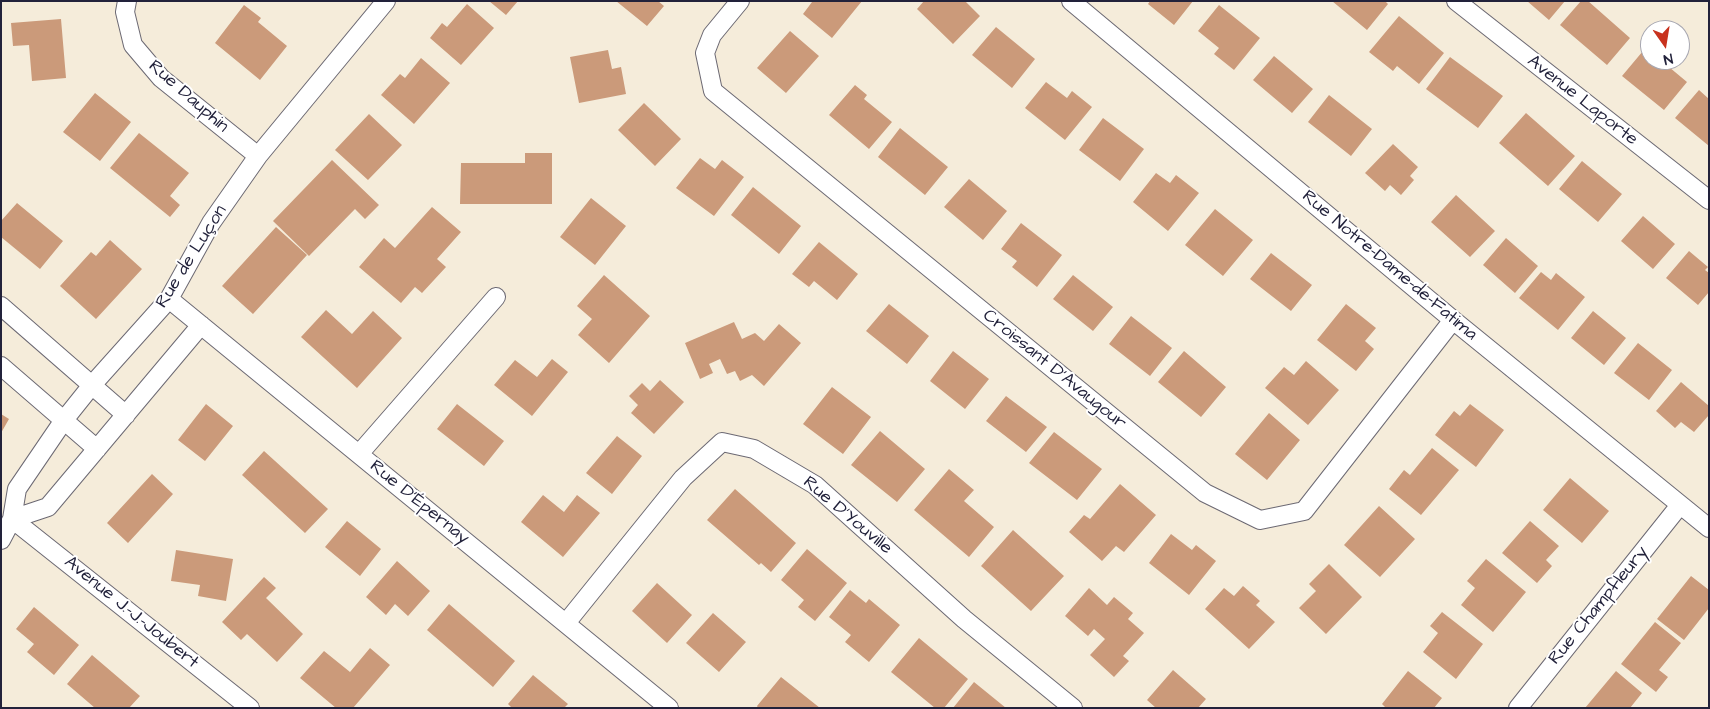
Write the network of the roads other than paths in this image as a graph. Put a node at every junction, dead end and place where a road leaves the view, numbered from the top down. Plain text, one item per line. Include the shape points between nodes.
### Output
1 (127, 1) edge
2 (386, 1) edge
3 (740, 1) edge
4 (1071, 1) edge
5 (1456, 1) edge
6 (258, 156) junction
7 (1709, 200) edge
8 (496, 297) dead end
9 (169, 299) junction
10 (1, 306) edge
11 (1453, 320) junction
12 (201, 325) junction
13 (1, 366) edge
14 (92, 385) junction
15 (126, 414) junction
16 (64, 420) junction
17 (97, 449) junction
18 (359, 454) junction
19 (1680, 505) junction
20 (12, 519) junction
21 (1709, 528) edge
22 (1, 540) edge
23 (566, 623) junction
24 (250, 708) edge
25 (669, 708) edge
26 (1073, 708) edge
27 (1518, 708) edge

1 - 6 street, Rue Dauphin via 125,12 133,45 161,78
2 - 6 street, Rue de Luçon
3 - 11 street, Croissant D'Avaugour via 712,35 706,54 713,91 1205,493 1260,520 1304,511
4 - 11 street, Rue Notre-Dame-de-Fatima
5 - 7 street, Avenue Laporte
6 - 9 street, Rue de Luçon via 211,223
8 - 18 street
9 - 12 street, Rue D'Épernay
9 - 14 street, Rue de Luçon
10 - 14 street
11 - 19 street, Rue Notre-Dame-de-Fatima
12 - 15 street
12 - 18 street, Rue D'Épernay
13 - 16 street
14 - 15 street
14 - 16 street, Rue de Luçon
15 - 17 street
16 - 17 street
16 - 20 street, Rue de Luçon via 17,489
17 - 20 street via 48,507
18 - 23 street, Rue D'Épernay
19 - 21 street, Rue Notre-Dame-de-Fatima
19 - 27 street, Rue Champfleury
20 - 22 street, Rue de Luçon
20 - 24 street, Avenue J.-J.-Joubert
23 - 25 street, Rue D'Épernay
23 - 26 street, Rue D'Youville via 683,478 722,442 754,449 815,485 964,619

